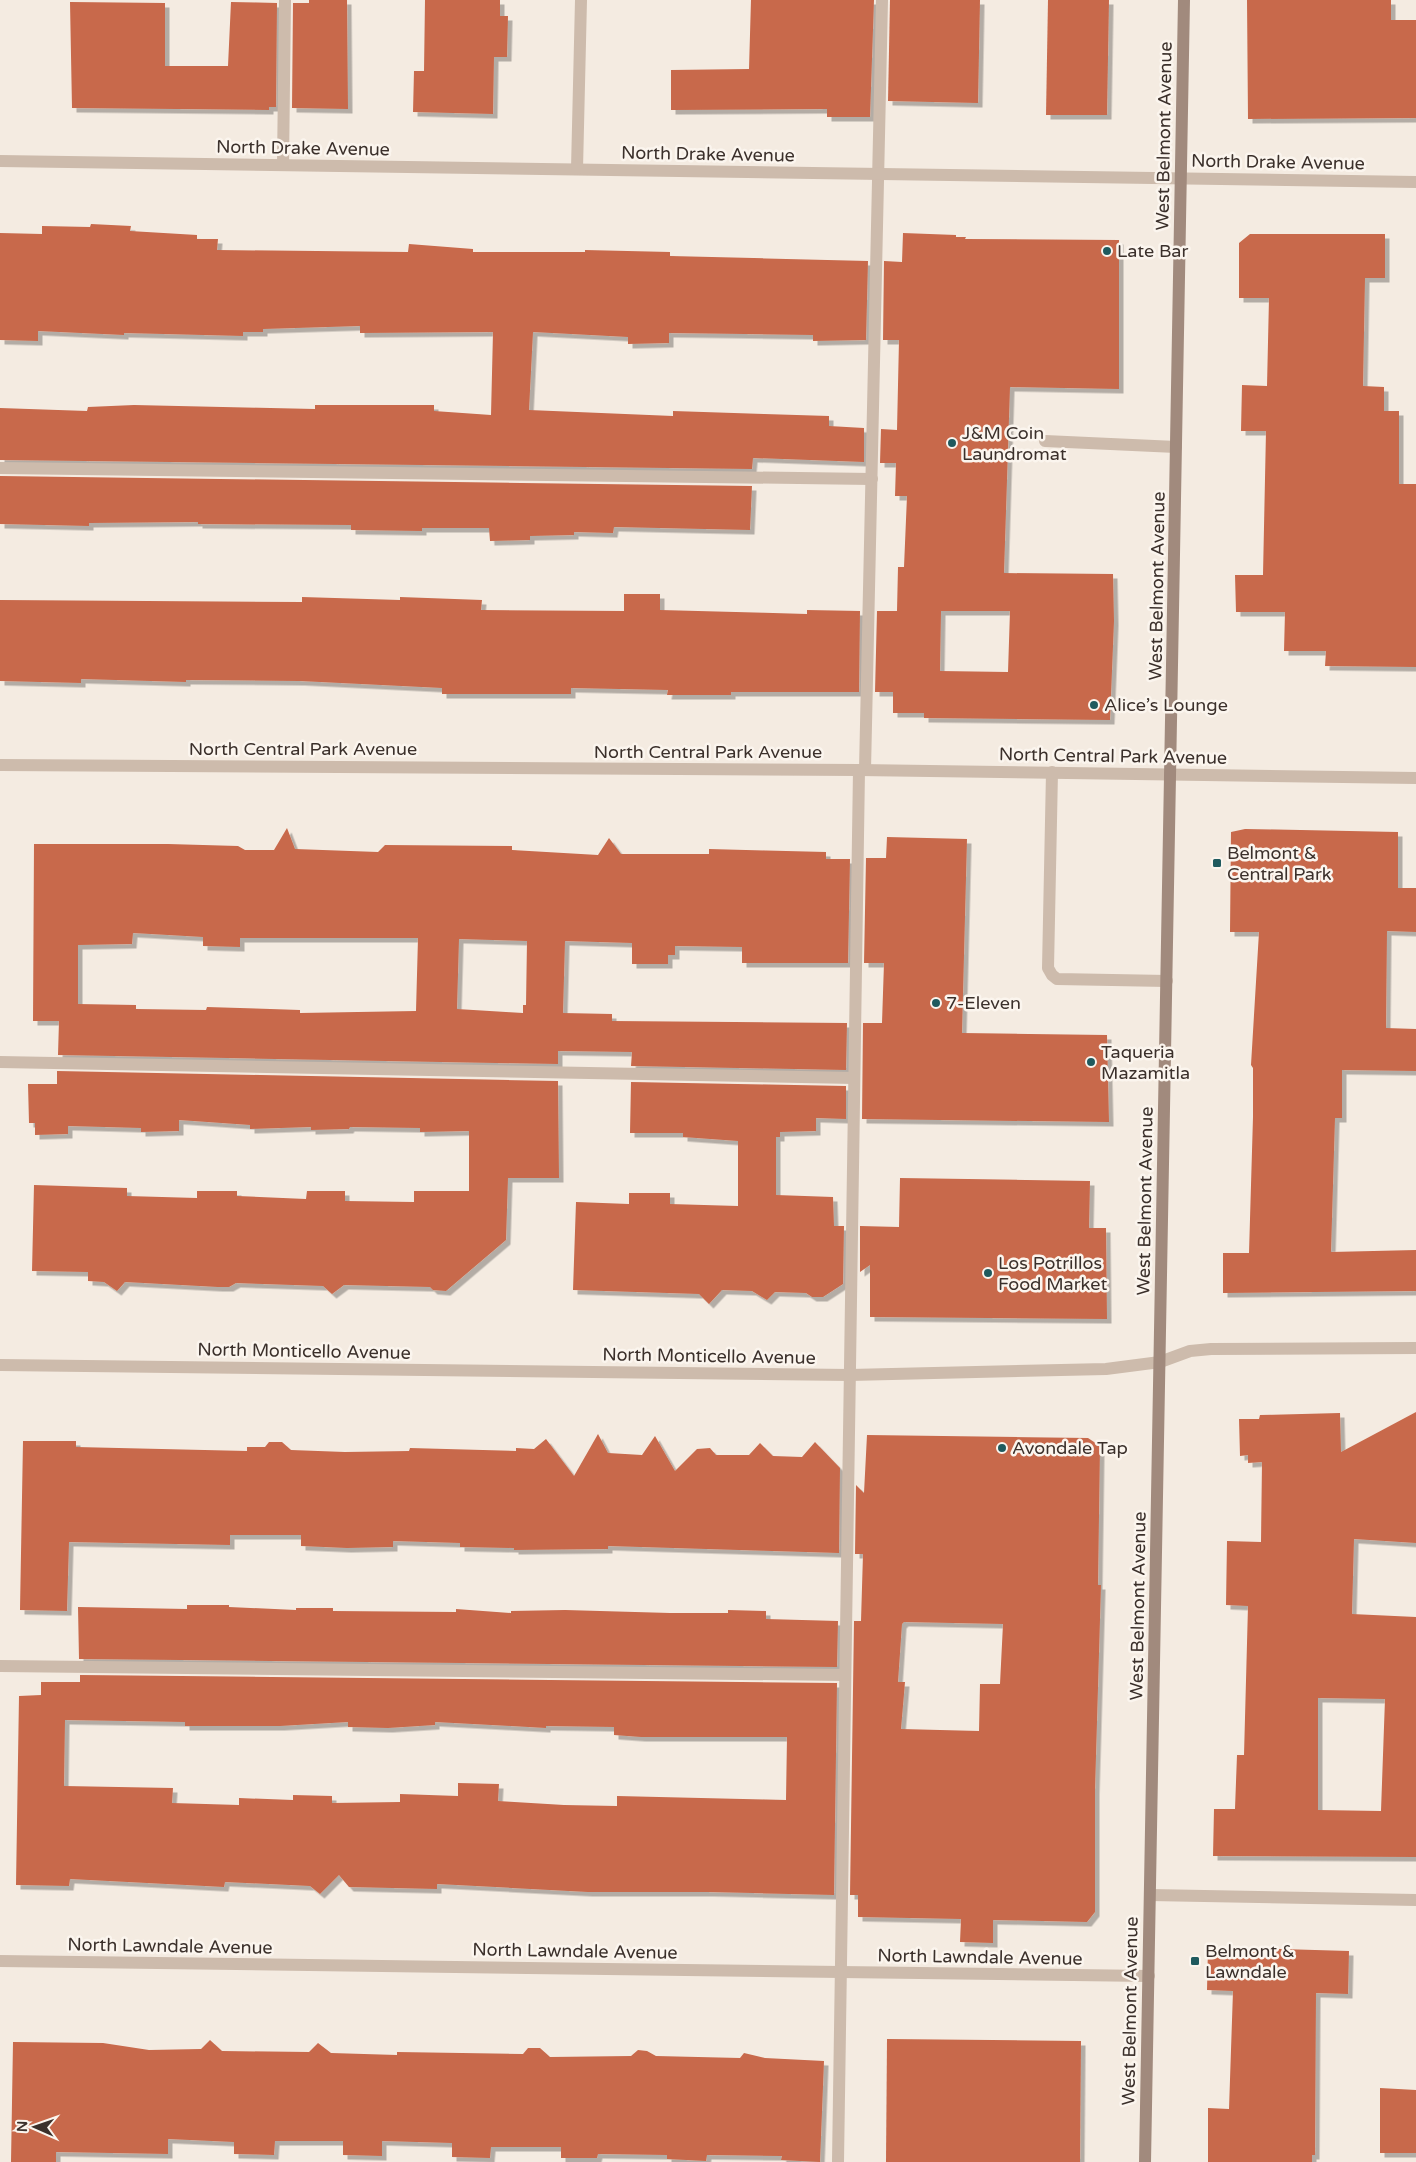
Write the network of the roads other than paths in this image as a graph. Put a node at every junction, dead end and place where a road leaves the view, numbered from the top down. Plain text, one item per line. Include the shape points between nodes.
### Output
1 (285, 0) edge
2 (581, 0) edge
3 (882, 0) edge
4 (1184, 0) edge
5 (0, 161) edge
6 (283, 165) junction
7 (577, 170) junction
8 (878, 174) junction
9 (1181, 179) junction
10 (1416, 182) edge
11 (1044, 441) dead end
12 (1176, 446) junction
13 (0, 468) edge
14 (872, 478) junction
15 (0, 765) edge
16 (862, 770) junction
17 (1052, 772) junction
18 (1171, 773) junction
19 (1416, 778) edge
20 (1167, 980) junction
21 (0, 1062) edge
22 (854, 1078) junction
23 (1416, 1348) edge
24 (1160, 1362) junction
25 (0, 1366) edge
26 (850, 1375) junction
27 (0, 1666) edge
28 (845, 1675) junction
29 (1150, 1895) junction
30 (1416, 1900) edge
31 (0, 1961) edge
32 (840, 1972) junction
33 (1149, 1976) junction
34 (838, 2162) edge
35 (1145, 2162) edge

1 - 6 street
2 - 7 street
3 - 8 street
4 - 9 main road, West Belmont Avenue
5 - 6 street, North Drake Avenue
6 - 7 street, North Drake Avenue
7 - 8 street, North Drake Avenue
8 - 9 street, North Drake Avenue
8 - 14 street
9 - 10 street, North Drake Avenue
9 - 12 main road, West Belmont Avenue
11 - 12 street
12 - 18 main road, West Belmont Avenue
13 - 14 street
14 - 16 street
15 - 16 street, North Central Park Avenue
16 - 17 street, North Central Park Avenue
16 - 22 street
17 - 18 street, North Central Park Avenue
17 - 20 street via 1048,968 1057,979
18 - 19 street, North Central Park Avenue
18 - 20 main road, West Belmont Avenue
20 - 24 main road, West Belmont Avenue
21 - 22 street
22 - 26 street
23 - 24 street, North Monticello Avenue via 1211,1349 1190,1351
24 - 26 street, North Monticello Avenue via 1106,1369
24 - 29 main road, West Belmont Avenue
25 - 26 street, North Monticello Avenue
26 - 28 street
27 - 28 street
28 - 32 street
29 - 30 street
29 - 33 main road, West Belmont Avenue
31 - 32 street, North Lawndale Avenue
32 - 33 street, North Lawndale Avenue
32 - 34 street
33 - 35 main road, West Belmont Avenue

